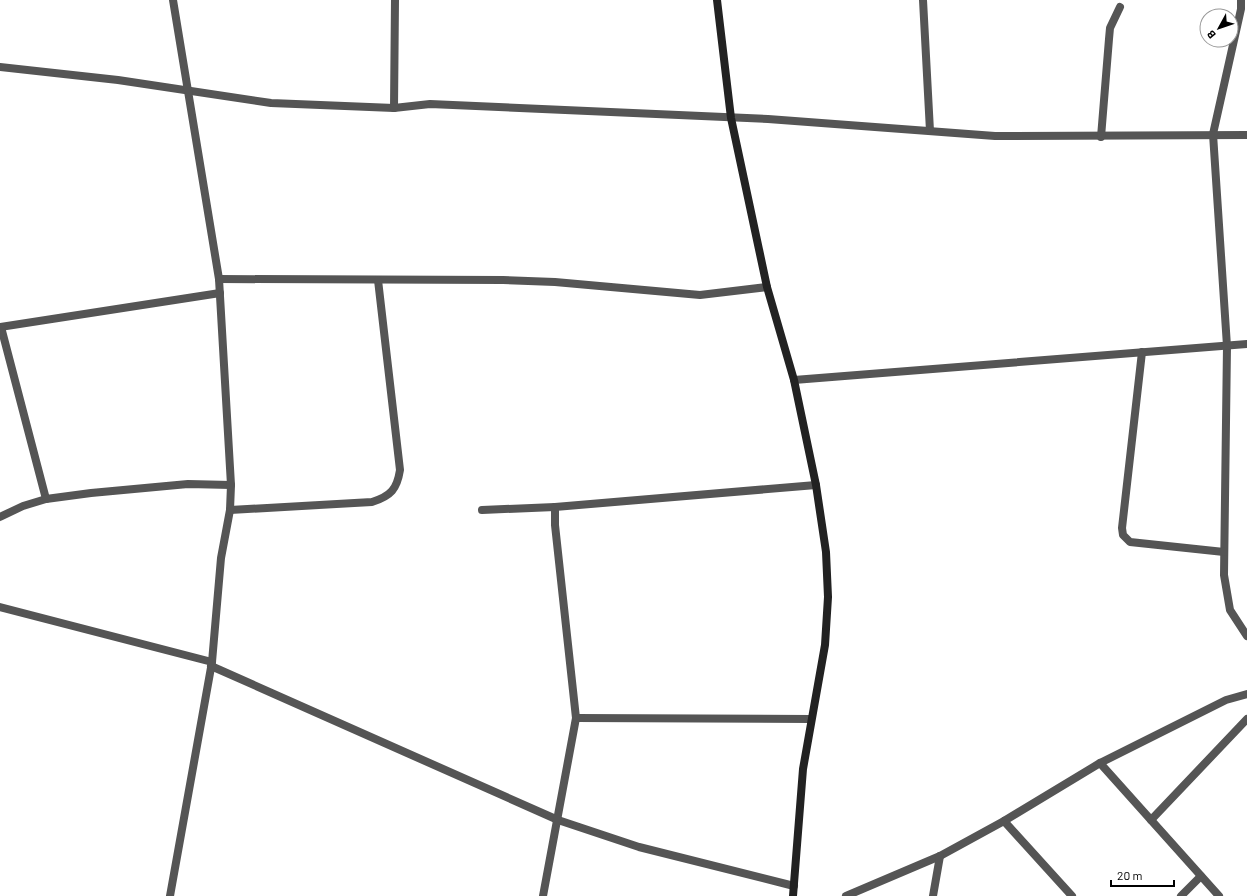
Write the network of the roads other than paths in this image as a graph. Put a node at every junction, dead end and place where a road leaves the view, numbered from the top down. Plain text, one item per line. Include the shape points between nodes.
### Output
1 (173, 0) edge
2 (395, 0) edge
3 (717, 0) edge
4 (923, 0) edge
5 (1241, 0) edge
6 (1120, 7) dead end
7 (1244, 9) edge
8 (0, 67) edge
9 (188, 90) junction
10 (394, 108) junction
11 (731, 118) junction
12 (930, 131) junction
13 (1213, 134) junction
14 (1247, 135) edge
15 (1101, 137) junction
16 (219, 279) junction
17 (378, 280) junction
18 (767, 287) junction
19 (220, 293) junction
20 (0, 327) edge
21 (1247, 344) edge
22 (1227, 346) junction
23 (1142, 352) junction
24 (794, 380) junction
25 (231, 485) junction
26 (816, 485) junction
27 (46, 499) junction
28 (555, 507) junction
29 (230, 510) junction
30 (482, 510) dead end
31 (0, 517) edge
32 (1224, 552) junction
33 (0, 607) edge
34 (1247, 636) edge
35 (212, 664) junction
36 (1247, 694) edge
37 (576, 718) junction
38 (811, 719) junction
39 (1247, 719) edge
40 (1100, 763) junction
41 (558, 820) junction
42 (1151, 820) junction
43 (1004, 821) junction
44 (940, 856) junction
45 (1201, 876) junction
46 (794, 886) junction
47 (170, 896) edge
48 (543, 896) edge
49 (793, 896) edge
50 (846, 896) edge
51 (933, 896) edge
52 (1072, 896) edge
53 (1181, 896) edge
54 (1219, 896) edge

1 - 9 street
2 - 10 street
3 - 11 street
4 - 12 street
5 - 7 street
6 - 15 street via 1110,28
7 - 13 street
8 - 9 street
9 - 10 street via 271,102
9 - 16 street
10 - 11 street via 430,104
11 - 12 street
11 - 18 street
12 - 15 street via 995,136
13 - 14 street
13 - 15 street
13 - 22 street
16 - 17 street
16 - 19 street
17 - 18 street via 535,281 700,295
17 - 29 street via 400,470 398,482 391,492 372,502
18 - 24 street
19 - 20 street
19 - 25 street
20 - 27 street
21 - 22 street
22 - 23 street
22 - 32 street
23 - 24 street
23 - 32 street via 1123,535 1130,542
24 - 26 street
25 - 27 street via 188,484
25 - 29 street
26 - 28 street
26 - 38 street via 826,552 828,597 825,645
27 - 31 street
28 - 30 street
28 - 37 street
29 - 35 street via 221,558
32 - 34 street via 1224,575 1230,610
33 - 35 street
35 - 41 street
35 - 47 street
36 - 40 street via 1226,700
37 - 38 street
37 - 41 street
38 - 46 street via 803,769
39 - 42 street
40 - 42 street
40 - 43 street
41 - 46 street via 639,846
41 - 48 street
42 - 45 street
43 - 44 street
43 - 52 street
44 - 50 street
44 - 51 street
45 - 53 street
45 - 54 street
46 - 49 street

